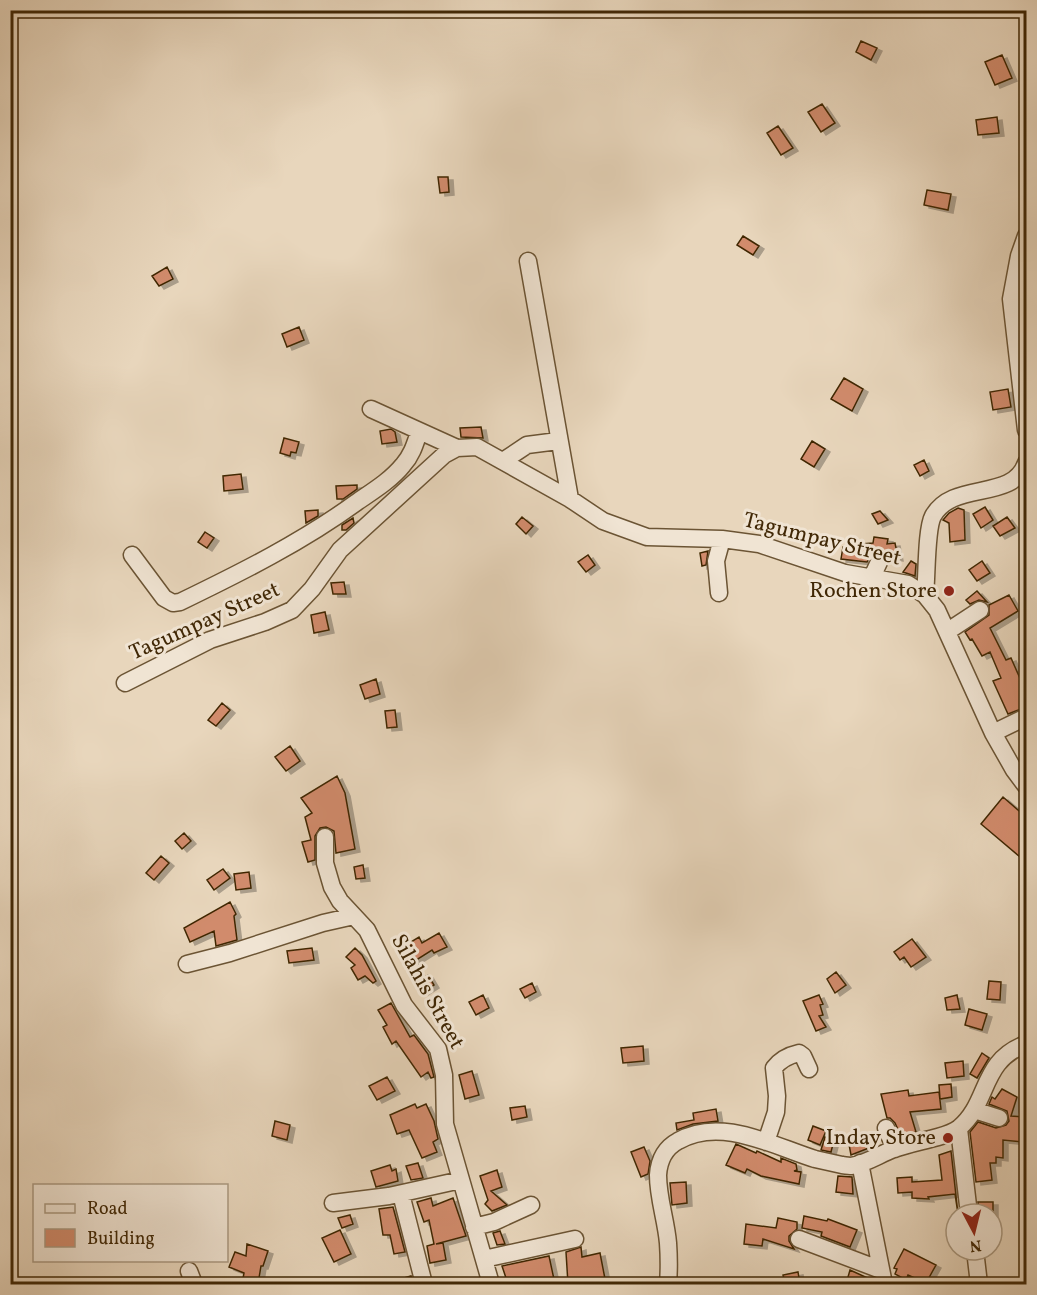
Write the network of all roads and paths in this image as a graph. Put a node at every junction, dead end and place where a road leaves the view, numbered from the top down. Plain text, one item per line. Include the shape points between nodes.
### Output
1 (1026, 236) edge
2 (528, 261) dead end
3 (371, 409) dead end
4 (1026, 430) edge
5 (419, 432) junction
6 (558, 441) junction
7 (457, 448) junction
8 (503, 461) junction
9 (1026, 463) edge
10 (570, 499) junction
11 (722, 539) junction
12 (132, 555) dead end
13 (719, 593) dead end
14 (925, 595) junction
15 (980, 610) dead end
16 (948, 631) junction
17 (125, 683) dead end
18 (1026, 717) edge
19 (993, 733) junction
20 (1026, 786) edge
21 (325, 837) dead end
22 (354, 916) junction
23 (188, 964) dead end
24 (1026, 1044) edge
25 (809, 1069) dead end
26 (974, 1110) junction
27 (999, 1118) dead end
28 (886, 1128) dead end
29 (959, 1128) junction
30 (766, 1142) junction
31 (895, 1149) junction
32 (860, 1163) junction
33 (461, 1180) junction
34 (401, 1194) junction
35 (968, 1202) edge
36 (333, 1203) dead end
37 (531, 1205) dead end
38 (474, 1227) junction
39 (575, 1239) dead end
40 (799, 1239) dead end
41 (484, 1259) junction
42 (976, 1262) edge
43 (883, 1277) edge
44 (424, 1284) edge
45 (491, 1284) edge
46 (668, 1284) edge
47 (979, 1284) edge

1 - 4 street via 1011,299
2 - 6 street
3 - 5 street
5 - 7 street
5 - 12 street via 403,465 326,525 180,602 164,598
6 - 8 street via 527,445
6 - 10 street
7 - 8 street, Tagumpay Street via 477,447
7 - 17 street, Tagumpay Street via 444,455 340,550 292,610 210,640
8 - 10 street, Tagumpay Street
9 - 14 street via 1024,471 1012,481 955,496 933,516
10 - 11 street, Tagumpay Street via 603,521 647,537
11 - 13 street via 716,561
11 - 14 street, Tagumpay Street via 759,543 837,570 875,570
14 - 16 street, Tagumpay Street
15 - 16 street
16 - 19 street, Tagumpay Street
18 - 19 street
19 - 20 street, Tagumpay Street
21 - 22 street, Silahis Street via 325,862 332,887
22 - 23 street
22 - 33 street, Silahis Street via 375,944 404,1005 438,1049 444,1075 445,1124
24 - 26 street via 1003,1057
25 - 30 street via 799,1053 778,1062 774,1068 776,1112
26 - 27 street
26 - 29 street
28 - 31 street
29 - 31 street
29 - 35 street
30 - 32 street via 842,1165
30 - 46 street via 710,1131 684,1137 665,1151 658,1175 668,1242
31 - 32 street
32 - 43 street
33 - 34 street
33 - 38 street, Silahis Street
34 - 36 street
34 - 44 street
37 - 38 street
38 - 41 street, Silahis Street
39 - 41 street
40 - 43 street
41 - 45 street, Silahis Street
42 - 47 street

